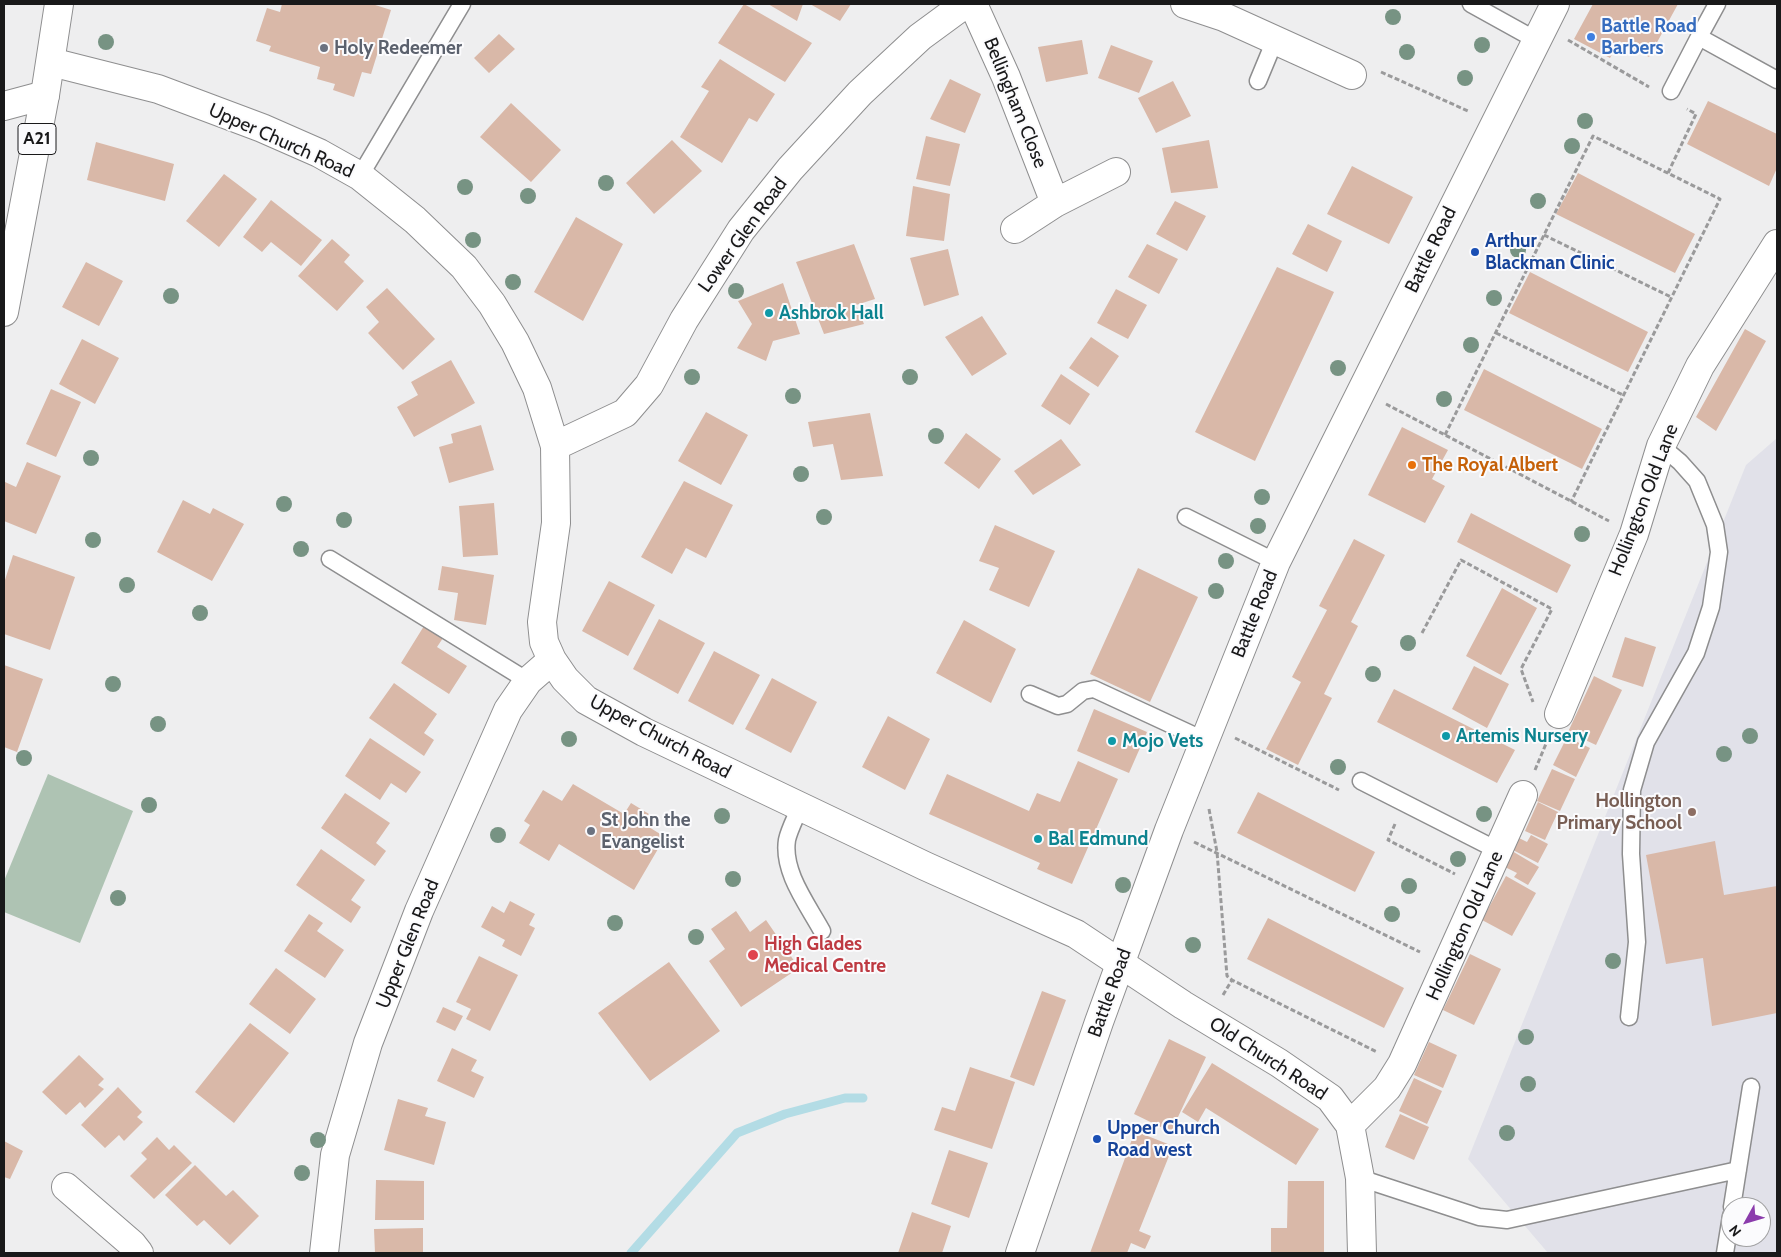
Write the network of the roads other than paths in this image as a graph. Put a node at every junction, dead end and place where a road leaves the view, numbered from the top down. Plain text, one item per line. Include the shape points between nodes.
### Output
1 (59, 4) edge
2 (462, 4) edge
3 (965, 4) edge
4 (973, 4) edge
5 (1185, 4) edge
6 (1471, 4) edge
7 (1555, 4) edge
8 (1717, 4) edge
9 (1699, 37) junction
10 (1274, 40) junction
11 (1536, 40) junction
12 (51, 62) junction
13 (1352, 74) road end
14 (1258, 80) dead end
15 (1777, 80) edge
16 (1671, 90) dead end
17 (45, 96) junction
18 (4, 106) edge
19 (1116, 172) dead end
20 (360, 176) junction
21 (1055, 202) junction
22 (1015, 228) dead end
23 (1777, 244) edge
24 (4, 312) edge
25 (555, 446) junction
26 (1661, 446) junction
27 (1186, 517) dead end
28 (330, 559) dead end
29 (1276, 562) junction
30 (552, 660) junction
31 (528, 681) junction
32 (1030, 694) dead end
33 (1559, 714) road end
34 (1204, 740) junction
35 (1361, 781) dead end
36 (1523, 795) road end
37 (800, 807) junction
38 (1498, 851) junction
39 (822, 931) dead end
40 (1120, 964) junction
41 (1629, 1017) dead end
42 (1751, 1086) dead end
43 (1350, 1125) junction
44 (1738, 1170) junction
45 (1360, 1178) junction
46 (66, 1187) dead end
47 (1734, 1197) edge
48 (139, 1253) edge
49 (324, 1253) edge
50 (1020, 1253) edge
51 (1362, 1253) edge

1 - 12 main road, A21
2 - 20 lane
3 - 25 main road, Lower Glen Road via 920,37 873,80 790,169 741,230 684,320 649,385 625,413
4 - 21 main road, Bellingham Close via 1006,77
5 - 10 main road via 1224,17
6 - 11 lane
7 - 11 main road, Battle Road
8 - 9 lane
9 - 15 lane
9 - 16 lane
10 - 13 main road
10 - 14 lane
11 - 29 main road, Battle Road
12 - 17 main road, A21
12 - 20 main road, Upper Church Road via 158,89 262,128 319,153
17 - 18 main road
17 - 24 main road, A21
19 - 21 main road
20 - 25 main road, Upper Church Road via 422,226 464,267 492,304 516,342 537,388
21 - 22 main road
23 - 26 main road, Hollington Old Lane via 1700,366
25 - 30 main road, Upper Church Road via 556,523 542,622 544,642
26 - 33 main road, Hollington Old Lane via 1634,534
26 - 41 lane via 1697,482 1715,525 1719,552 1711,607 1696,653 1646,742 1632,790 1631,854 1636,942
27 - 29 lane
28 - 31 lane
29 - 34 main road, Battle Road
30 - 31 main road, Upper Glen Road
30 - 37 main road, Upper Church Road via 586,700 644,732
31 - 49 main road, Upper Glen Road via 508,710 419,911 368,1043 336,1155
32 - 34 lane via 1058,706 1067,704 1082,691 1094,689
34 - 40 main road, Battle Road
35 - 38 lane
36 - 38 main road, Hollington Old Lane
37 - 39 lane via 787,840 788,862 797,886
37 - 40 main road, Upper Church Road via 1076,934
38 - 43 main road, Hollington Old Lane via 1402,1064 1387,1088
40 - 43 main road, Old Church Road via 1323,1093
40 - 50 main road, Battle Road
42 - 44 lane
43 - 45 main road, Old Church Road
44 - 45 lane via 1507,1220 1479,1217
44 - 47 lane
45 - 51 main road, Old Church Road
46 - 48 main road

